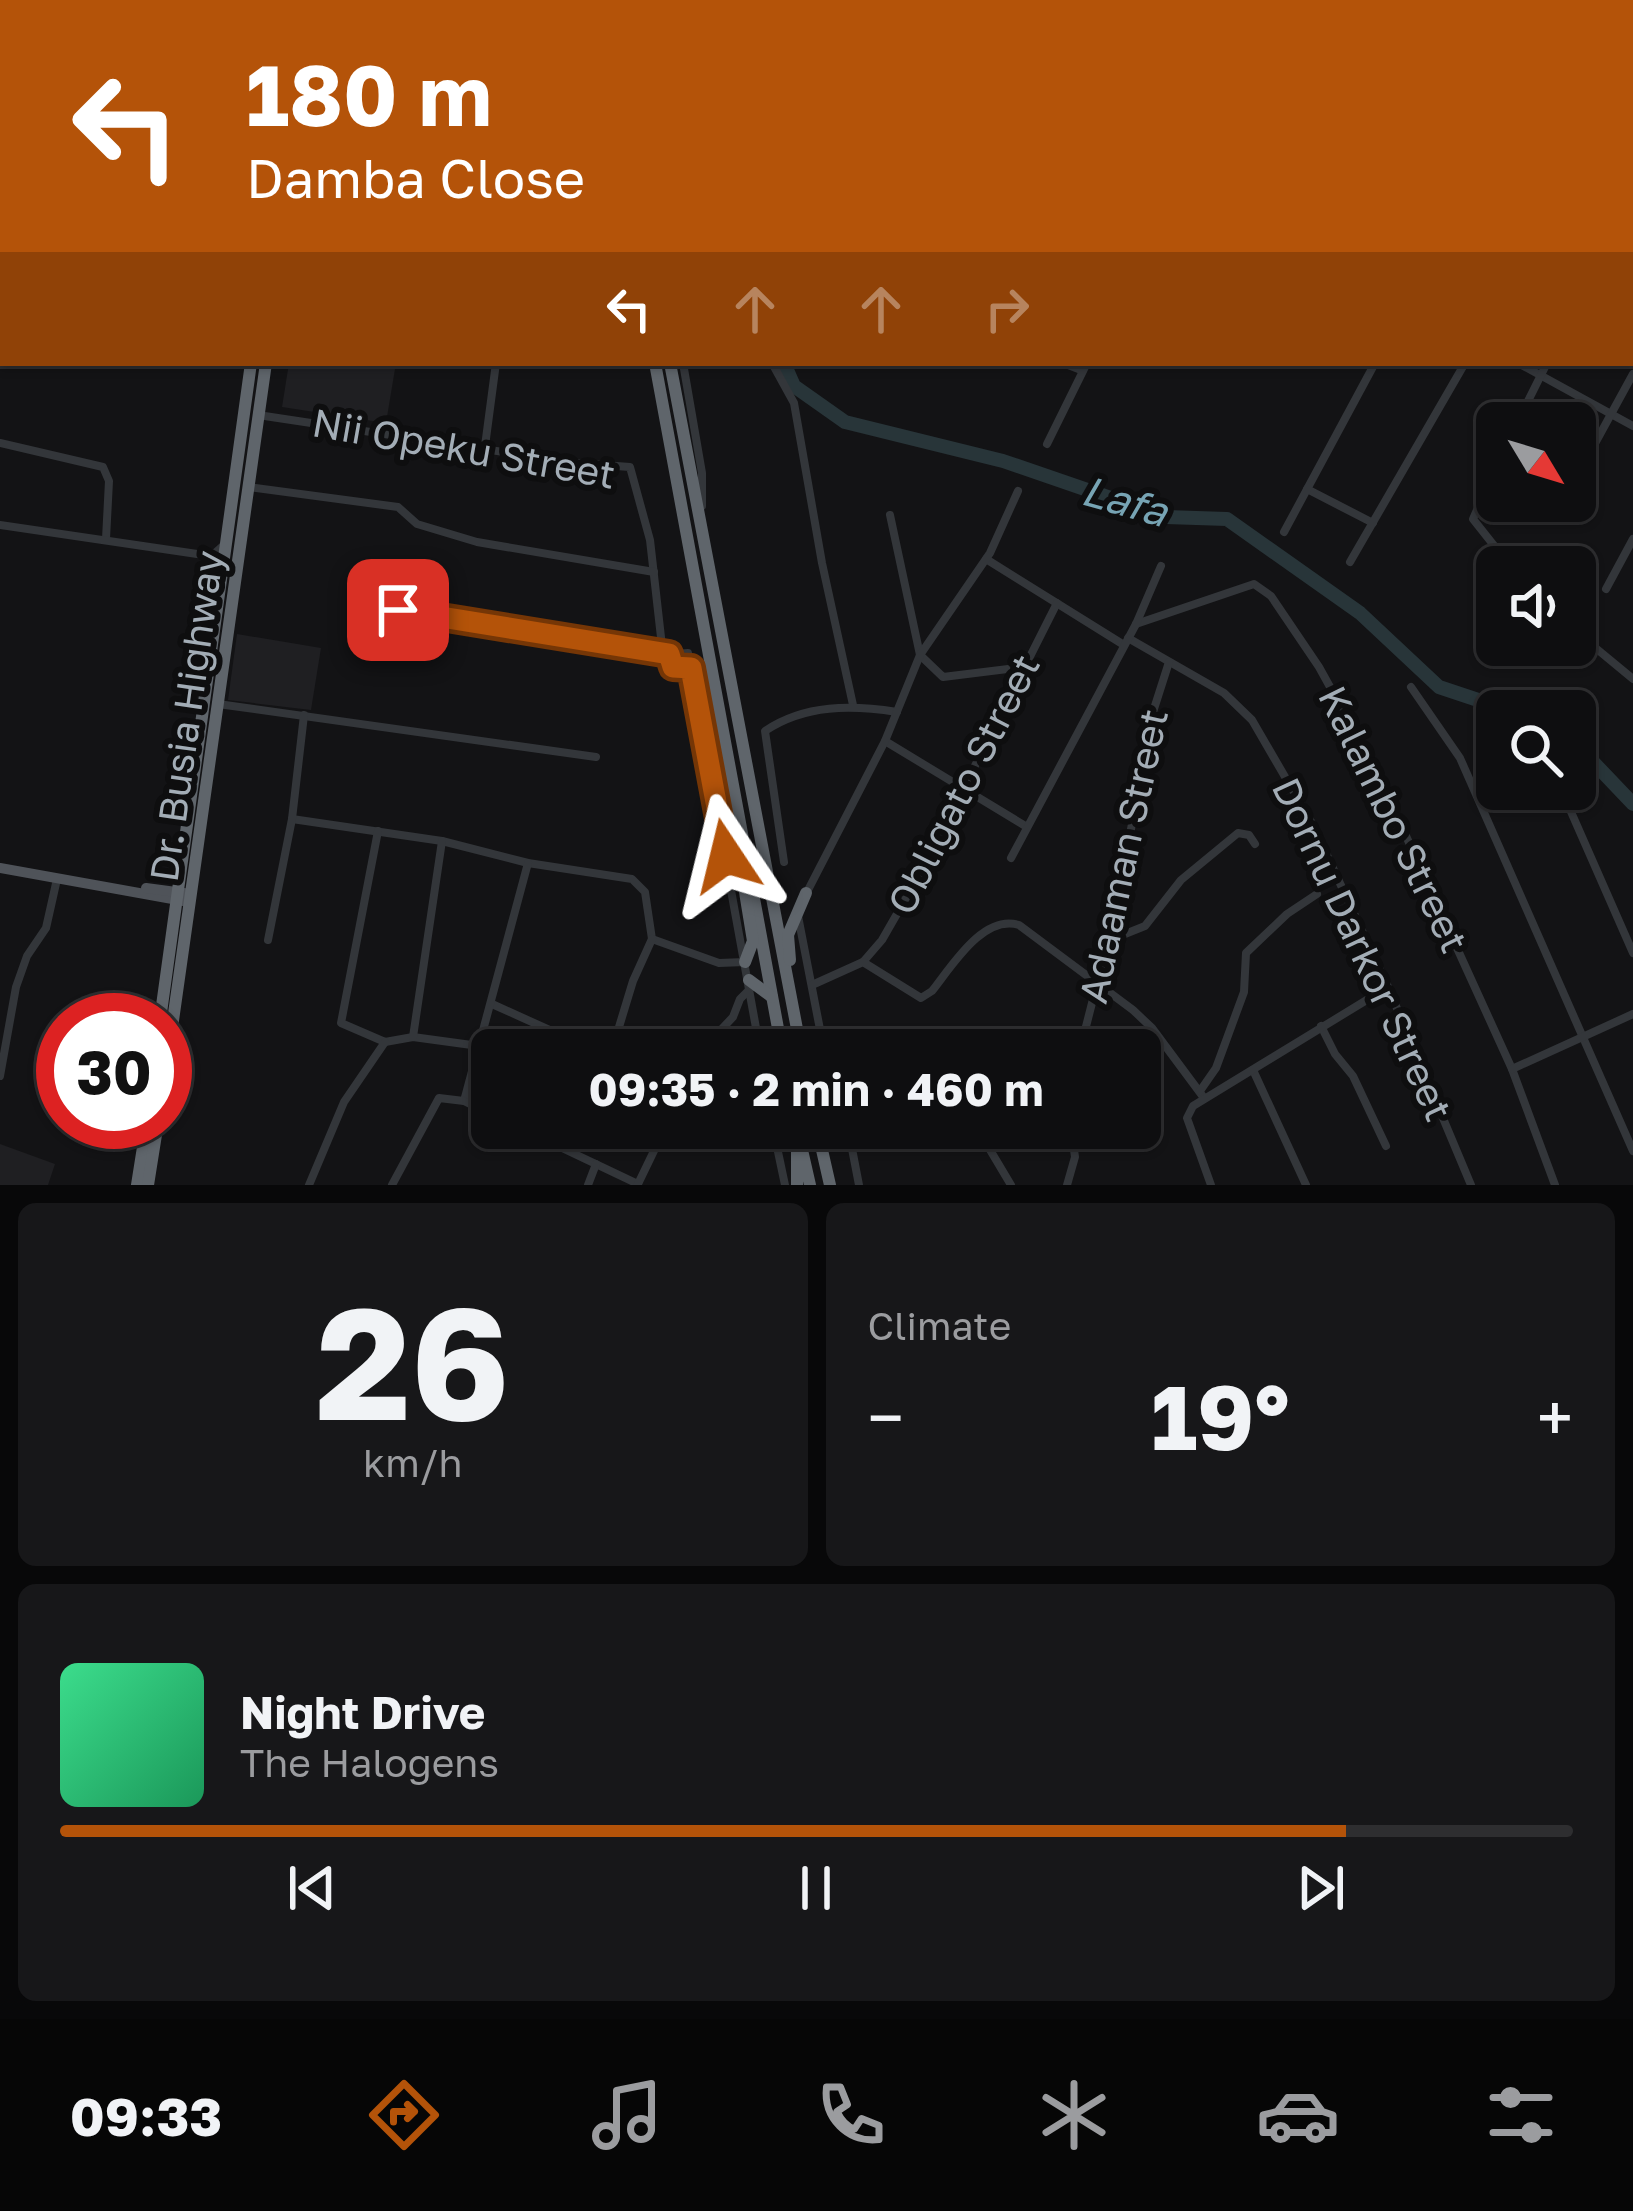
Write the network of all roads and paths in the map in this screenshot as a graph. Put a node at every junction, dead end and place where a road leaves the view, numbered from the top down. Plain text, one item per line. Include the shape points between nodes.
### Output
1 (251, 366) edge
2 (266, 366) edge
3 (496, 366) edge
4 (656, 366) edge
5 (671, 366) edge
6 (683, 366) edge
7 (774, 366) edge
8 (1084, 366) edge
9 (1373, 366) edge
10 (1463, 366) edge
11 (1523, 366) edge
12 (1546, 366) edge
13 (1633, 374) edge
14 (1541, 376) junction
15 (1528, 402) edge
16 (1611, 414) junction
17 (258, 415) junction
18 (1633, 426) edge
19 (1596, 442) edge
20 (0, 443) edge
21 (1047, 443) dead end
22 (485, 446) junction
23 (249, 487) junction
24 (1307, 489) junction
25 (1018, 491) dead end
26 (1476, 512) edge
27 (701, 514) junction
28 (890, 515) dead end
29 (1372, 523) junction
30 (0, 525) edge
31 (1284, 532) dead end
32 (106, 539) junction
33 (1633, 539) edge
34 (225, 544) junction
35 (1494, 546) edge
36 (986, 559) junction
37 (1350, 562) dead end
38 (1161, 566) dead end
39 (654, 572) junction
40 (1606, 589) dead end
41 (1057, 603) junction
42 (398, 610) dead end
43 (1136, 624) junction
44 (1126, 642) junction
45 (1596, 648) edge
46 (666, 654) junction
47 (920, 655) junction
48 (1169, 662) junction
49 (1024, 667) junction
50 (691, 668) junction
51 (1633, 679) edge
52 (1411, 687) dead end
53 (218, 704) junction
54 (853, 705) junction
55 (897, 712) junction
56 (304, 715) junction
57 (885, 741) junction
58 (596, 757) dead end
59 (963, 785) junction
60 (1570, 810) edge
61 (292, 819) junction
62 (1027, 826) junction
63 (378, 831) junction
64 (442, 841) junction
65 (1255, 844) dead end
66 (1012, 858) dead end
67 (784, 862) dead end
68 (528, 863) junction
69 (747, 867) junction
70 (0, 868) edge
71 (57, 879) junction
72 (771, 893) junction
73 (806, 893) junction
74 (1317, 894) dead end
75 (184, 897) junction
76 (797, 910) junction
77 (652, 939) junction
78 (268, 940) dead end
79 (1109, 941) junction
80 (1633, 953) edge
81 (745, 962) junction
82 (863, 962) junction
83 (1097, 981) junction
84 (750, 984) junction
85 (812, 985) junction
86 (1388, 987) junction
87 (165, 993) edge
88 (174, 993) edge
89 (772, 997) junction
90 (492, 1004) junction
91 (1633, 1013) edge
92 (1321, 1026) junction
93 (484, 1029) edge
94 (547, 1029) edge
95 (618, 1029) edge
96 (722, 1029) edge
97 (757, 1029) edge
98 (778, 1029) edge
99 (799, 1029) edge
100 (800, 1029) edge
101 (820, 1029) edge
102 (1085, 1029) edge
103 (413, 1037) junction
104 (1584, 1037) junction
105 (385, 1042) junction
106 (471, 1045) edge
107 (1252, 1070) junction
108 (1512, 1070) junction
109 (471, 1075) edge
110 (0, 1076) edge
111 (1202, 1095) junction
112 (464, 1101) junction
113 (471, 1104) edge
114 (1386, 1146) dead end
115 (143, 1149) edge
116 (154, 1149) edge
117 (564, 1149) edge
118 (655, 1149) edge
119 (777, 1149) edge
120 (797, 1149) edge
121 (802, 1149) edge
122 (822, 1149) edge
123 (852, 1149) edge
124 (990, 1149) edge
125 (1074, 1149) edge
126 (1633, 1150) edge
127 (596, 1164) junction
128 (137, 1185) edge
129 (148, 1185) edge
130 (308, 1185) edge
131 (392, 1185) edge
132 (588, 1185) edge
133 (638, 1185) edge
134 (785, 1185) edge
135 (797, 1185) edge
136 (810, 1185) edge
137 (830, 1185) edge
138 (859, 1185) edge
139 (1011, 1185) edge
140 (1067, 1185) edge
141 (1211, 1185) edge
142 (1306, 1185) edge
143 (1471, 1185) edge
144 (1555, 1185) edge

1 - 34 highway, Dr. Busia Highway
2 - 17 highway, Dr. Busia Highway
3 - 22 street
4 - 69 highway
5 - 27 highway
6 - 27 street via 702,473
7 - 54 street via 794,403
8 - 21 street
9 - 24 street
10 - 29 street
11 - 14 street
12 - 14 street
13 - 16 street
14 - 15 street
14 - 16 street
16 - 18 street
16 - 19 street
17 - 22 street, Nii Opeku Street
17 - 23 highway, Dr. Busia Highway
20 - 32 street via 103,467 110,482
22 - 39 street, Nii Opeku Street via 630,467
23 - 39 street via 398,507 417,524 477,542
23 - 53 highway, Dr. Busia Highway
24 - 29 street
24 - 31 street
25 - 36 street
26 - 35 street
27 - 72 highway
28 - 47 street
29 - 37 street
30 - 32 street
32 - 34 street via 204,555
33 - 40 street
34 - 75 highway, Dr. Busia Highway
36 - 41 street, Dornu Darkor Street
36 - 47 street
38 - 43 street
39 - 46 street, Nii Opeku Street
41 - 44 street, Dornu Darkor Street
41 - 49 street, Obligato Street
42 - 46 street
43 - 44 street
43 - 108 street, Kalambo Street via 1254,584 1271,596 1376,770
44 - 48 street, Dornu Darkor Street
44 - 62 street
45 - 51 street
46 - 50 street via 673,667
46 - 50 street via 688,653
47 - 49 street via 943,677
47 - 55 street
48 - 79 street, Adaaman Street
48 - 86 street, Dornu Darkor Street via 1234,700 1252,720 1313,824
49 - 59 street, Obligato Street
50 - 81 street
52 - 104 street via 1460,758
53 - 56 street
53 - 75 highway, Dr. Busia Highway
54 - 55 street
54 - 67 street via 765,731
55 - 57 street
56 - 58 street
56 - 61 street
57 - 59 street
57 - 73 street
59 - 62 street
59 - 82 street, Obligato Street via 925,865
60 - 80 street
61 - 63 street
61 - 78 street
62 - 66 street
63 - 64 street
63 - 105 street via 340,1019
64 - 68 street
64 - 103 street
65 - 79 street via 1238,833 1180,880 1145,926
68 - 77 street via 641,884
68 - 90 street
69 - 81 highway via 753,941
69 - 89 highway
70 - 71 main road
71 - 75 main road
71 - 110 street via 46,928 16,987
72 - 73 highway
72 - 99 highway
73 - 76 highway
74 - 111 street via 1246,953 1244,992
75 - 87 highway, Dr. Busia Highway
75 - 88 highway, Dr. Busia Highway
76 - 85 street
76 - 100 highway via 788,949
77 - 81 street via 719,964
77 - 95 street
79 - 83 street, Adaaman Street
81 - 84 street
82 - 83 street via 921,998 989,928 1006,921
82 - 85 street
83 - 102 street, Adaaman Street
83 - 111 street via 1152,1028
84 - 89 highway
84 - 96 street
84 - 97 street
85 - 101 street
86 - 92 street
86 - 143 street, Dornu Darkor Street
89 - 98 highway
90 - 93 street
90 - 94 street
91 - 104 street
92 - 107 street
92 - 114 street
103 - 105 street
103 - 106 street
104 - 108 street
104 - 126 street
105 - 130 street via 344,1102
107 - 111 street
107 - 142 street
108 - 144 street, Kalambo Street
109 - 112 street
111 - 141 street via 1187,1118
112 - 113 street
112 - 131 street via 434,1102
115 - 128 highway
116 - 129 highway
117 - 127 street
118 - 133 street
119 - 134 street
120 - 135 highway
121 - 136 highway
122 - 137 highway
123 - 138 street
124 - 139 street
125 - 140 street
127 - 132 street
127 - 133 street

